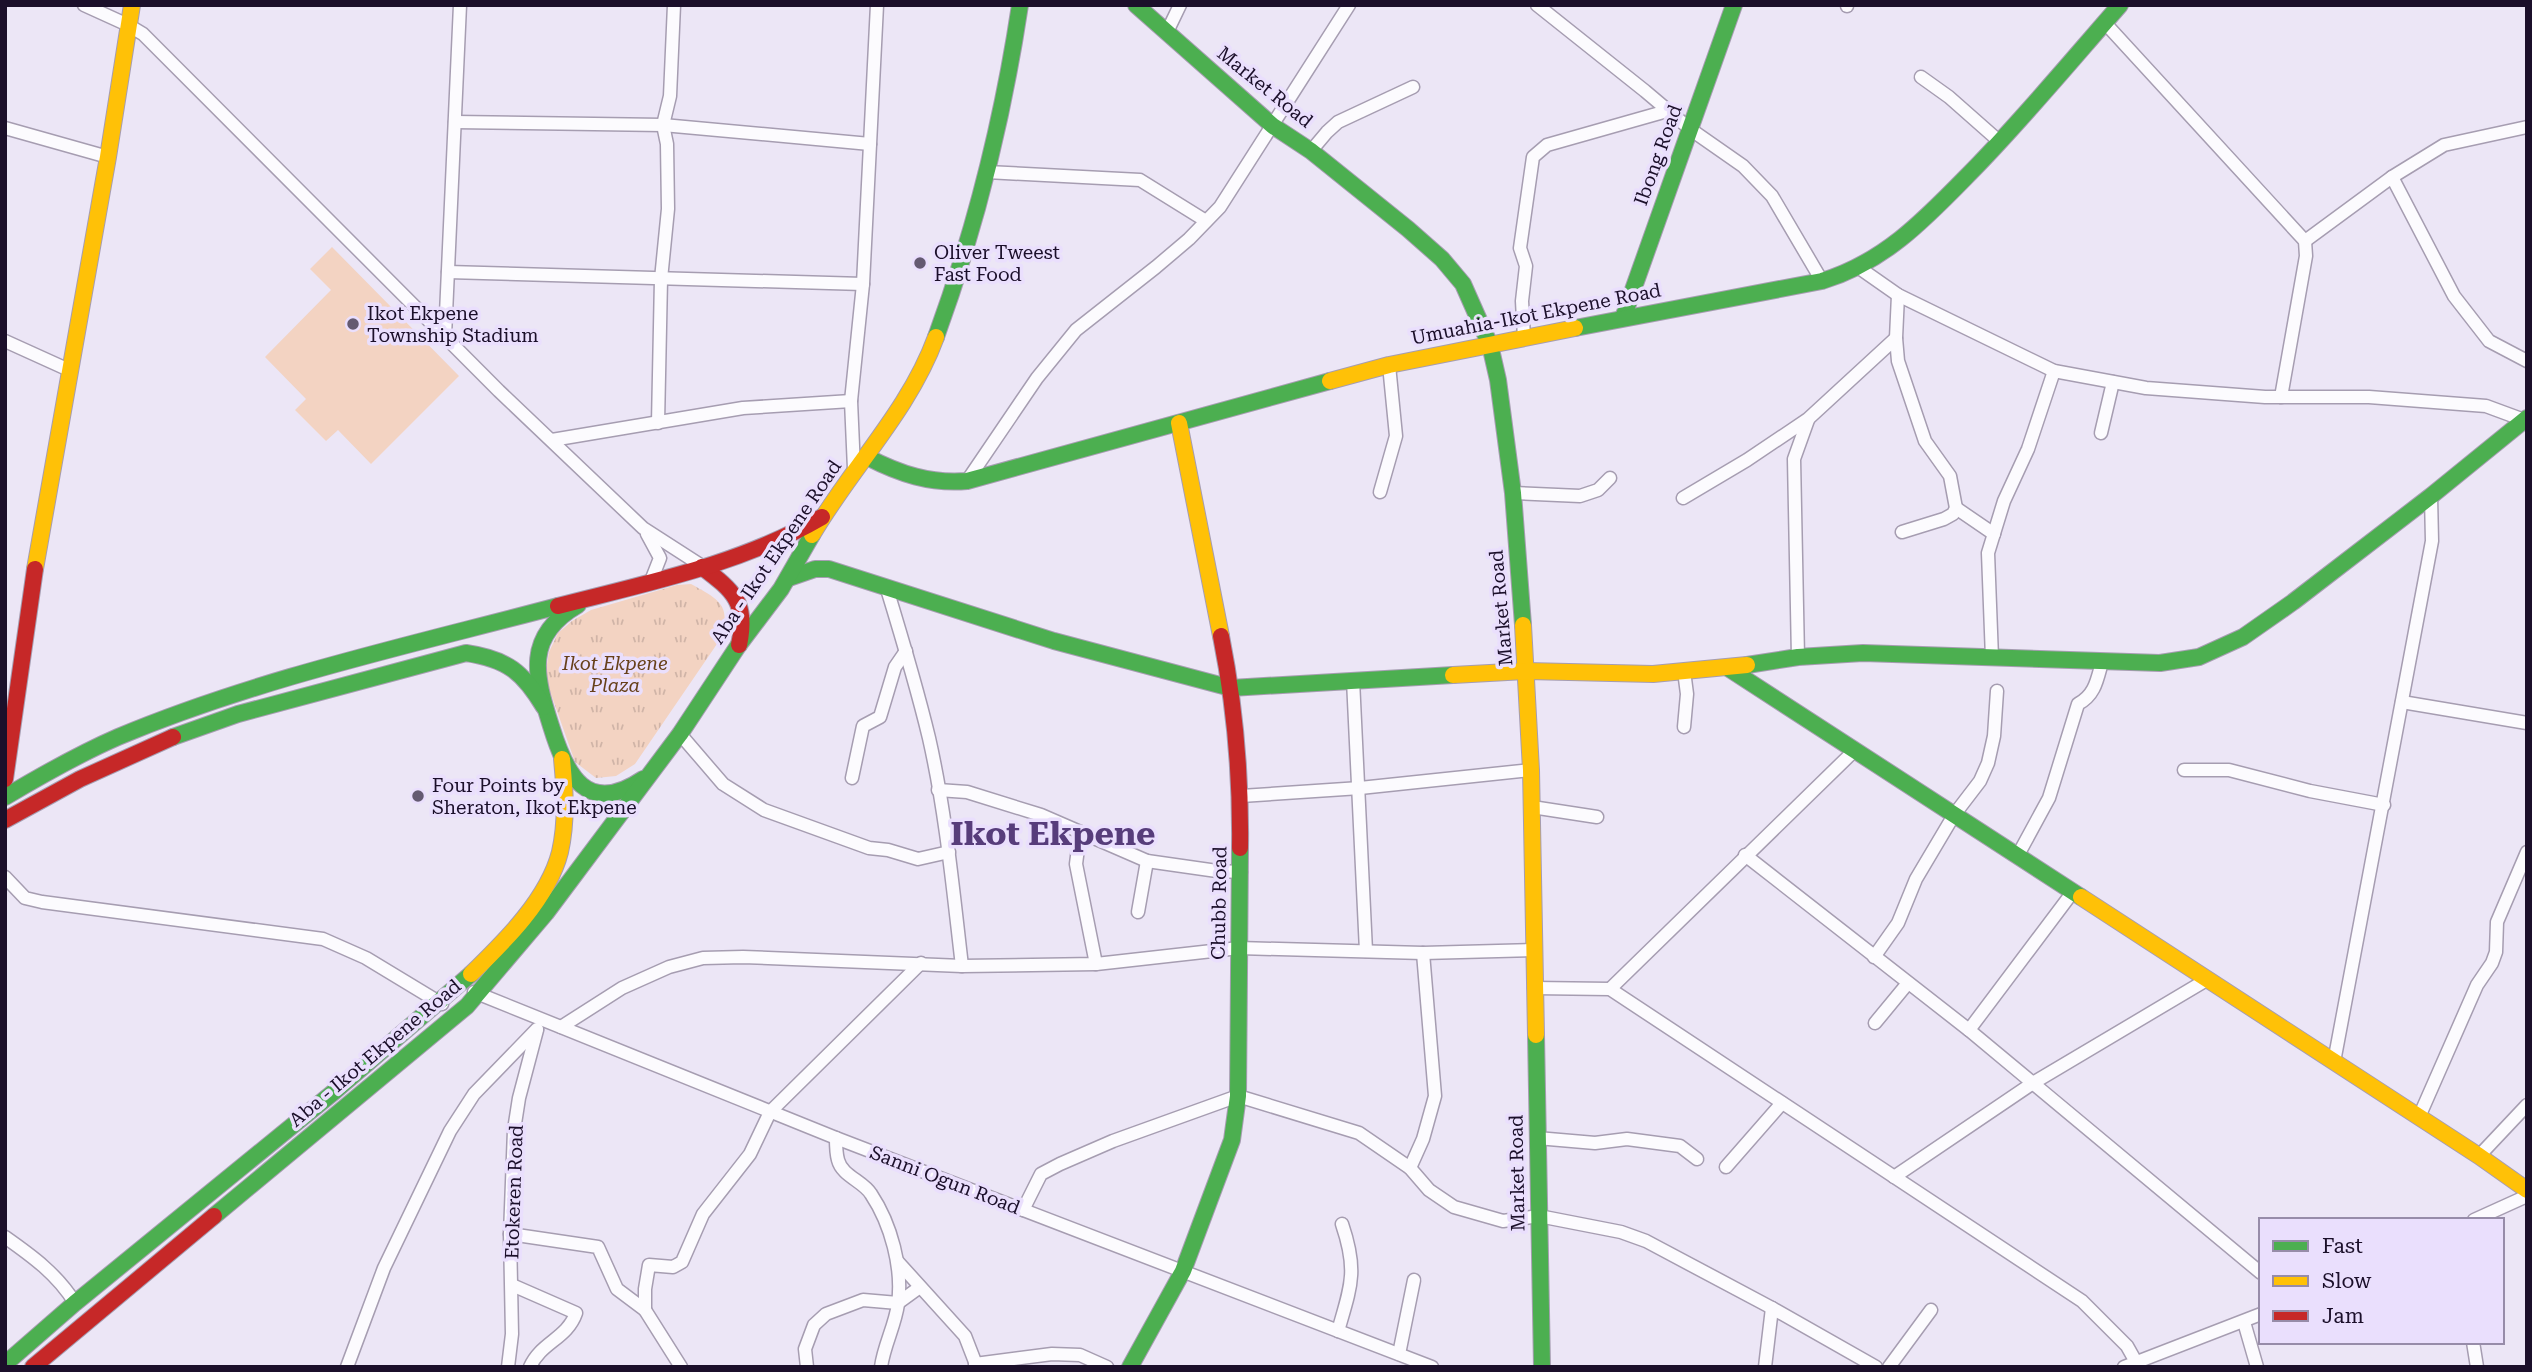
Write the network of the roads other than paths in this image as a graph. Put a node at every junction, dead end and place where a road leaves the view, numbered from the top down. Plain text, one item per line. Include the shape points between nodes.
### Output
1 (84, 5) edge
2 (132, 5) edge
3 (460, 5) edge
4 (674, 5) edge
5 (877, 5) edge
6 (1020, 5) edge
7 (1136, 5) edge
8 (1180, 5) edge
9 (1349, 5) edge
10 (1537, 5) edge
11 (1734, 5) edge
12 (2120, 5) edge
13 (2105, 23) junction
14 (128, 24) junction
15 (1167, 32) junction
16 (1922, 77) dead end
17 (1413, 88) dead end
18 (1667, 111) junction
19 (455, 122) junction
20 (663, 125) junction
21 (1273, 126) junction
22 (2527, 127) edge
23 (5, 128) edge
24 (1690, 129) junction
25 (2000, 142) junction
26 (870, 144) junction
27 (1311, 151) junction
28 (108, 157) junction
29 (987, 172) junction
30 (2392, 177) junction
31 (1206, 221) junction
32 (2305, 241) junction
33 (1858, 267) junction
34 (448, 272) junction
35 (661, 279) junction
36 (1822, 281) junction
37 (863, 284) junction
38 (1898, 295) junction
39 (1623, 318) junction
40 (445, 336) junction
41 (1524, 338) junction
42 (1896, 338) junction
43 (5, 341) edge
44 (1490, 345) junction
45 (2527, 361) edge
46 (1389, 365) junction
47 (69, 370) junction
48 (2054, 371) junction
49 (2113, 382) junction
50 (2281, 397) junction
51 (851, 401) junction
52 (1808, 419) junction
53 (2526, 419) edge
54 (1179, 422) junction
55 (659, 423) junction
56 (2101, 433) dead end
57 (1784, 435) junction
58 (552, 440) junction
59 (1798, 445) junction
60 (867, 457) junction
61 (854, 472) junction
62 (1610, 478) dead end
63 (967, 481) junction
64 (1380, 492) dead end
65 (1513, 494) junction
66 (2431, 496) junction
67 (1683, 498) dead end
68 (1956, 509) junction
69 (823, 516) junction
70 (643, 528) junction
71 (1902, 532) dead end
72 (1994, 534) junction
73 (702, 567) junction
74 (789, 578) junction
75 (651, 582) junction
76 (887, 589) junction
77 (591, 598) junction
78 (738, 646) junction
79 (906, 650) junction
80 (1798, 657) junction
81 (1992, 658) junction
82 (2102, 662) junction
83 (1728, 668) junction
84 (1527, 671) junction
85 (1684, 671) junction
86 (1353, 680) junction
87 (1231, 688) junction
88 (1997, 691) dead end
89 (2402, 702) junction
90 (544, 707) junction
91 (2527, 723) edge
92 (1684, 727) dead end
93 (680, 734) junction
94 (1855, 750) junction
95 (562, 759) junction
96 (1531, 770) junction
97 (2183, 770) dead end
98 (646, 777) junction
99 (852, 778) dead end
100 (1360, 788) junction
101 (6, 789) edge
102 (938, 790) junction
103 (1241, 796) junction
104 (2384, 805) junction
105 (1532, 807) junction
106 (1954, 814) junction
107 (1597, 817) dead end
108 (5, 820) edge
109 (1080, 833) junction
110 (948, 852) junction
111 (2527, 852) edge
112 (1745, 855) junction
113 (2018, 855) junction
114 (1147, 861) junction
115 (1241, 872) junction
116 (5, 877) edge
117 (2072, 893) junction
118 (1138, 912) dead end
119 (1239, 948) junction
120 (1534, 950) junction
121 (1366, 951) junction
122 (1423, 953) junction
123 (1874, 957) junction
124 (920, 963) junction
125 (1096, 964) junction
126 (962, 966) junction
127 (2208, 979) junction
128 (463, 982) junction
129 (1908, 984) junction
130 (1534, 988) junction
131 (1610, 989) junction
132 (478, 994) junction
133 (440, 1003) junction
134 (455, 1016) junction
135 (1875, 1023) dead end
136 (538, 1024) junction
137 (561, 1027) junction
138 (1969, 1030) junction
139 (2334, 1062) junction
140 (2033, 1083) junction
141 (1238, 1096) junction
142 (1782, 1103) junction
143 (2527, 1105) edge
144 (770, 1112) junction
145 (2419, 1117) junction
146 (836, 1138) junction
147 (1537, 1138) junction
148 (2479, 1156) junction
149 (1697, 1159) dead end
150 (1726, 1167) dead end
151 (1410, 1168) junction
152 (1894, 1177) junction
153 (2527, 1190) edge
154 (2527, 1196) edge
155 (1023, 1210) junction
156 (1539, 1216) junction
157 (2478, 1218) edge
158 (1342, 1224) dead end
159 (510, 1234) junction
160 (5, 1237) edge
161 (898, 1262) junction
162 (1183, 1271) junction
163 (2259, 1271) edge
164 (1413, 1280) dead end
165 (512, 1285) junction
166 (920, 1287) junction
167 (75, 1303) junction
168 (898, 1303) junction
169 (1772, 1308) junction
170 (645, 1310) junction
171 (1931, 1310) dead end
172 (2259, 1315) edge
173 (2244, 1322) junction
174 (1338, 1331) junction
175 (2473, 1344) edge
176 (1399, 1354) junction
177 (5, 1364) edge
178 (2130, 1364) edge
179 (976, 1365) edge
180 (33, 1367) edge
181 (347, 1367) edge
182 (509, 1367) edge
183 (530, 1367) edge
184 (681, 1367) edge
185 (807, 1367) edge
186 (881, 1367) edge
187 (1107, 1367) edge
188 (1130, 1367) edge
189 (1432, 1367) edge
190 (1542, 1367) edge
191 (1765, 1367) edge
192 (1876, 1367) edge
193 (1889, 1367) edge
194 (2257, 1367) edge
195 (2477, 1367) edge

1 - 14 street
2 - 14 main road
3 - 19 street
4 - 20 street via 670,96
5 - 26 street
6 - 29 main road, Aba - Ikot Ekpene Road
7 - 15 main road, Market Road
8 - 15 street
9 - 21 street
10 - 18 street
11 - 24 main road, Ibong Road
12 - 13 main road, Umuahia-Ikot Ekpene Road
13 - 25 main road, Umuahia-Ikot Ekpene Road
13 - 32 street
14 - 28 main road
14 - 40 street
15 - 21 main road, Market Road
16 - 25 street
17 - 27 street via 1338,122
18 - 24 street
18 - 41 street via 1547,145 1533,157 1520,247 1526,265
19 - 20 street
19 - 34 street
20 - 26 street
20 - 35 street via 668,209
21 - 27 main road, Market Road
21 - 31 street
22 - 30 street via 2444,145
23 - 28 street
24 - 36 street via 1764,186
24 - 39 main road, Ibong Road
25 - 33 main road, Umuahia-Ikot Ekpene Road via 1906,238
26 - 37 street
27 - 44 main road, Market Road via 1442,260 1463,284
28 - 47 main road
29 - 31 street via 1140,180
29 - 60 main road, Aba - Ikot Ekpene Road via 929,357
30 - 32 street
30 - 45 street via 2454,296 2489,341
31 - 63 street via 1076,330 1037,378
32 - 50 street
33 - 36 main road, Umuahia-Ikot Ekpene Road
33 - 38 street
34 - 35 street
34 - 40 street
35 - 37 street
35 - 55 street
36 - 39 main road, Umuahia-Ikot Ekpene Road
37 - 51 street
38 - 42 street
38 - 48 street
39 - 41 main road, Umuahia-Ikot Ekpene Road
40 - 58 street
41 - 44 main road, Umuahia-Ikot Ekpene Road
42 - 52 street
42 - 68 street via 1898,361 1922,434 1950,477
43 - 47 street
44 - 46 main road, Umuahia-Ikot Ekpene Road
44 - 65 main road, Market Road
46 - 54 main road, Umuahia-Ikot Ekpene Road
46 - 64 street via 1396,436
47 - 101 main road via 38,551
48 - 49 street
48 - 72 street
49 - 50 street
49 - 56 street
50 - 53 street via 2369,397 2486,406
51 - 55 street via 743,408
51 - 61 street
52 - 57 street
52 - 59 street
53 - 66 main road
54 - 63 main road, Umuahia-Ikot Ekpene Road
54 - 87 main road, Chubb Road
55 - 58 street
57 - 59 street
57 - 67 street
58 - 70 street
59 - 80 street via 1794,460
60 - 61 main road, Aba - Ikot Ekpene Road
60 - 63 main road, Umuahia-Ikot Ekpene Road via 930,483
61 - 69 main road, Aba - Ikot Ekpene Road
62 - 65 street via 1598,490 1580,496
65 - 84 main road, Market Road
66 - 82 main road via 2243,637 2199,657 2160,663
66 - 89 street via 2432,541
68 - 71 street via 1944,519
68 - 72 street
69 - 73 main road via 788,537
69 - 74 main road, Aba - Ikot Ekpene Road
70 - 73 street
70 - 75 street via 660,558
72 - 81 street via 1989,553
73 - 75 main road
73 - 78 main road via 739,601 744,627
74 - 76 main road via 829,569
74 - 78 main road, Aba - Ikot Ekpene Road
75 - 77 main road
76 - 79 street
76 - 87 main road via 1054,641
77 - 90 main road via 553,624 542,642 537,659
77 - 101 main road via 317,670 202,706 118,737
78 - 93 main road, Aba - Ikot Ekpene Road
79 - 99 street via 895,667 880,717 863,726
79 - 102 street
80 - 81 main road via 1863,653
80 - 83 main road
81 - 82 main road
82 - 113 street via 2088,699 2078,704 2049,797
83 - 85 main road
83 - 94 main road
84 - 85 main road
84 - 86 main road
84 - 96 main road, Market Road
85 - 92 street
86 - 87 main road
86 - 100 street
87 - 103 main road, Chubb Road
88 - 106 street via 1988,763 1980,782
89 - 91 street
89 - 104 street
90 - 95 main road
90 - 108 main road via 530,682 509,664 490,655 466,653 238,714 158,742
93 - 98 main road, Aba - Ikot Ekpene Road
93 - 110 street via 723,784 764,810 869,848 918,859
94 - 106 main road
94 - 112 street
95 - 98 main road via 571,776 599,793 629,789
95 - 128 main road via 564,830 557,863 518,923
96 - 100 street
96 - 105 main road, Market Road
97 - 104 street via 2229,770
98 - 132 main road, Aba - Ikot Ekpene Road via 546,913
100 - 103 street
100 - 121 street
102 - 109 street via 967,792 1041,815
102 - 110 street
103 - 115 main road, Chubb Road
104 - 139 street
105 - 107 street
105 - 120 main road, Market Road
106 - 113 main road
106 - 123 street via 1916,879 1898,923
109 - 114 street
109 - 125 street via 1076,864
110 - 126 street
111 - 145 street via 2497,922 2492,962 2477,985
112 - 123 street
112 - 131 street
113 - 117 main road
114 - 115 street
114 - 118 street
115 - 119 main road, Chubb Road
116 - 133 street via 25,898 42,902 323,939 366,958
117 - 127 main road
117 - 138 street
119 - 121 street
119 - 125 street
119 - 141 main road, Chubb Road
120 - 122 street
120 - 130 main road, Market Road
121 - 122 street
122 - 151 street via 1435,1096
123 - 129 street
124 - 126 street
124 - 137 street via 703,958 668,967 622,988
124 - 144 street
125 - 126 street
127 - 139 main road
127 - 140 street
128 - 132 street, Sanni Ogun Road
128 - 133 main road
129 - 135 street
129 - 138 street
130 - 131 street
130 - 147 main road, Market Road
131 - 142 street
132 - 134 main road, Aba - Ikot Ekpene Road
132 - 136 street, Sanni Ogun Road
133 - 134 street
133 - 167 main road
134 - 180 main road, Aba - Ikot Ekpene Road
136 - 137 street, Sanni Ogun Road
136 - 159 street, Etokeren Road via 516,1113
136 - 181 street via 474,1094 450,1131 384,1268
137 - 144 street, Sanni Ogun Road
138 - 140 street
139 - 145 main road
140 - 152 street
140 - 163 street
141 - 151 street via 1359,1133
141 - 155 street via 1113,1141 1041,1174
141 - 162 main road, Chubb Road via 1232,1140
142 - 150 street
142 - 152 street
143 - 148 street
144 - 146 street, Sanni Ogun Road
144 - 170 street via 750,1154 703,1214 682,1262 673,1267 649,1265
145 - 148 main road
146 - 155 street, Sanni Ogun Road
146 - 161 street via 838,1161 871,1193
147 - 149 street via 1595,1143 1627,1139 1680,1146
147 - 156 main road, Market Road
148 - 153 main road
151 - 156 street via 1429,1190 1454,1207 1503,1221
152 - 178 street via 2082,1301 2127,1346
154 - 157 street
155 - 162 street, Sanni Ogun Road
156 - 169 street via 1646,1241
156 - 190 main road, Market Road
158 - 174 street via 1351,1250 1352,1283
159 - 165 street, Etokeren Road
159 - 170 street via 598,1247 617,1289
160 - 167 street via 39,1261
161 - 166 street
161 - 168 street
162 - 174 street, Sanni Ogun Road
162 - 188 main road, Chubb Road
164 - 176 street
165 - 182 street, Etokeren Road
165 - 183 street via 576,1313 572,1327 536,1353
166 - 168 street
166 - 179 street via 965,1336
167 - 177 main road
168 - 185 street via 863,1300 826,1314 814,1325 805,1349
168 - 186 street
169 - 191 street
169 - 192 street
170 - 184 street
171 - 193 street
172 - 173 street
173 - 178 street
173 - 194 street
174 - 176 street, Sanni Ogun Road
175 - 195 street
176 - 189 street, Sanni Ogun Road
179 - 187 street via 1080,1355

